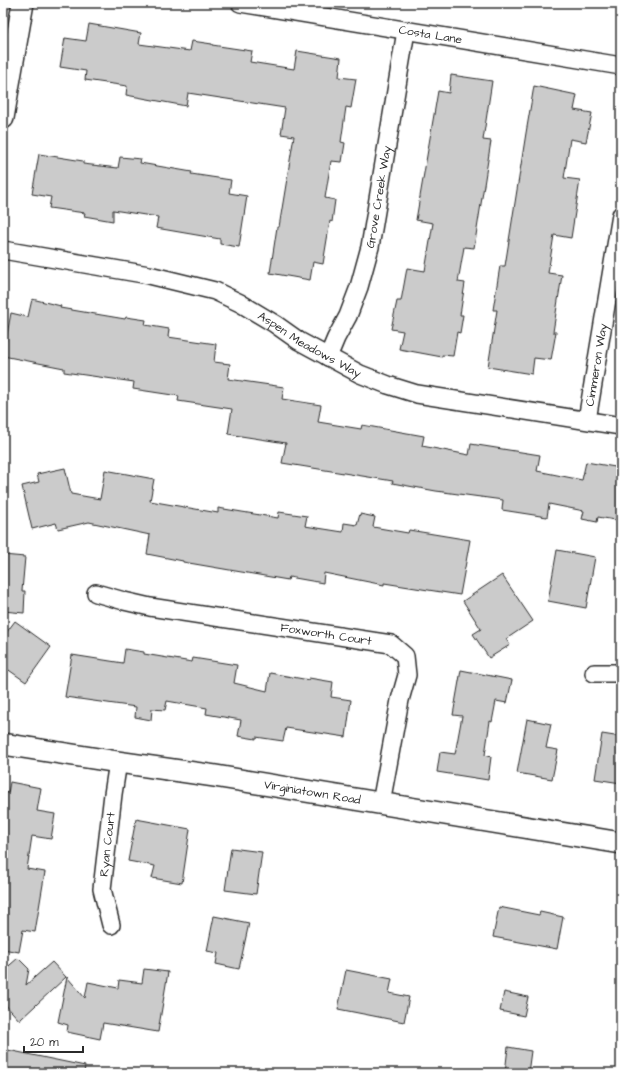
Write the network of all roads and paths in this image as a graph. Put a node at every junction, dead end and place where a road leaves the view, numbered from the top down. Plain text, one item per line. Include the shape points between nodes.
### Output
1 (23, 3) edge
2 (240, 3) edge
3 (406, 31) junction
4 (621, 66) edge
5 (3, 118) edge
6 (621, 215) edge
7 (3, 250) edge
8 (328, 357) junction
9 (587, 420) junction
10 (621, 426) edge
11 (96, 593) dead end
12 (594, 673) dead end
13 (621, 673) edge
14 (3, 744) edge
15 (118, 762) junction
16 (381, 803) junction
17 (621, 843) edge
18 (111, 925) dead end

1 - 5 street
2 - 3 street, Costa Lane
3 - 4 street, Costa Lane
3 - 8 street, Grove Creek Way via 370,246 348,316
6 - 9 street, Cimmeron Way
7 - 8 street, Aspen Meadows Way via 149,275 215,291 240,303
8 - 9 street, Aspen Meadows Way via 388,386 416,394
9 - 10 street, Aspen Meadows Way
11 - 16 street, Foxworth Court via 150,607 391,644 405,656 407,675
12 - 13 street
14 - 15 street, Virginiatown Road
15 - 16 street, Virginiatown Road
15 - 18 street, Ryan Court via 102,889
16 - 17 street, Virginiatown Road

